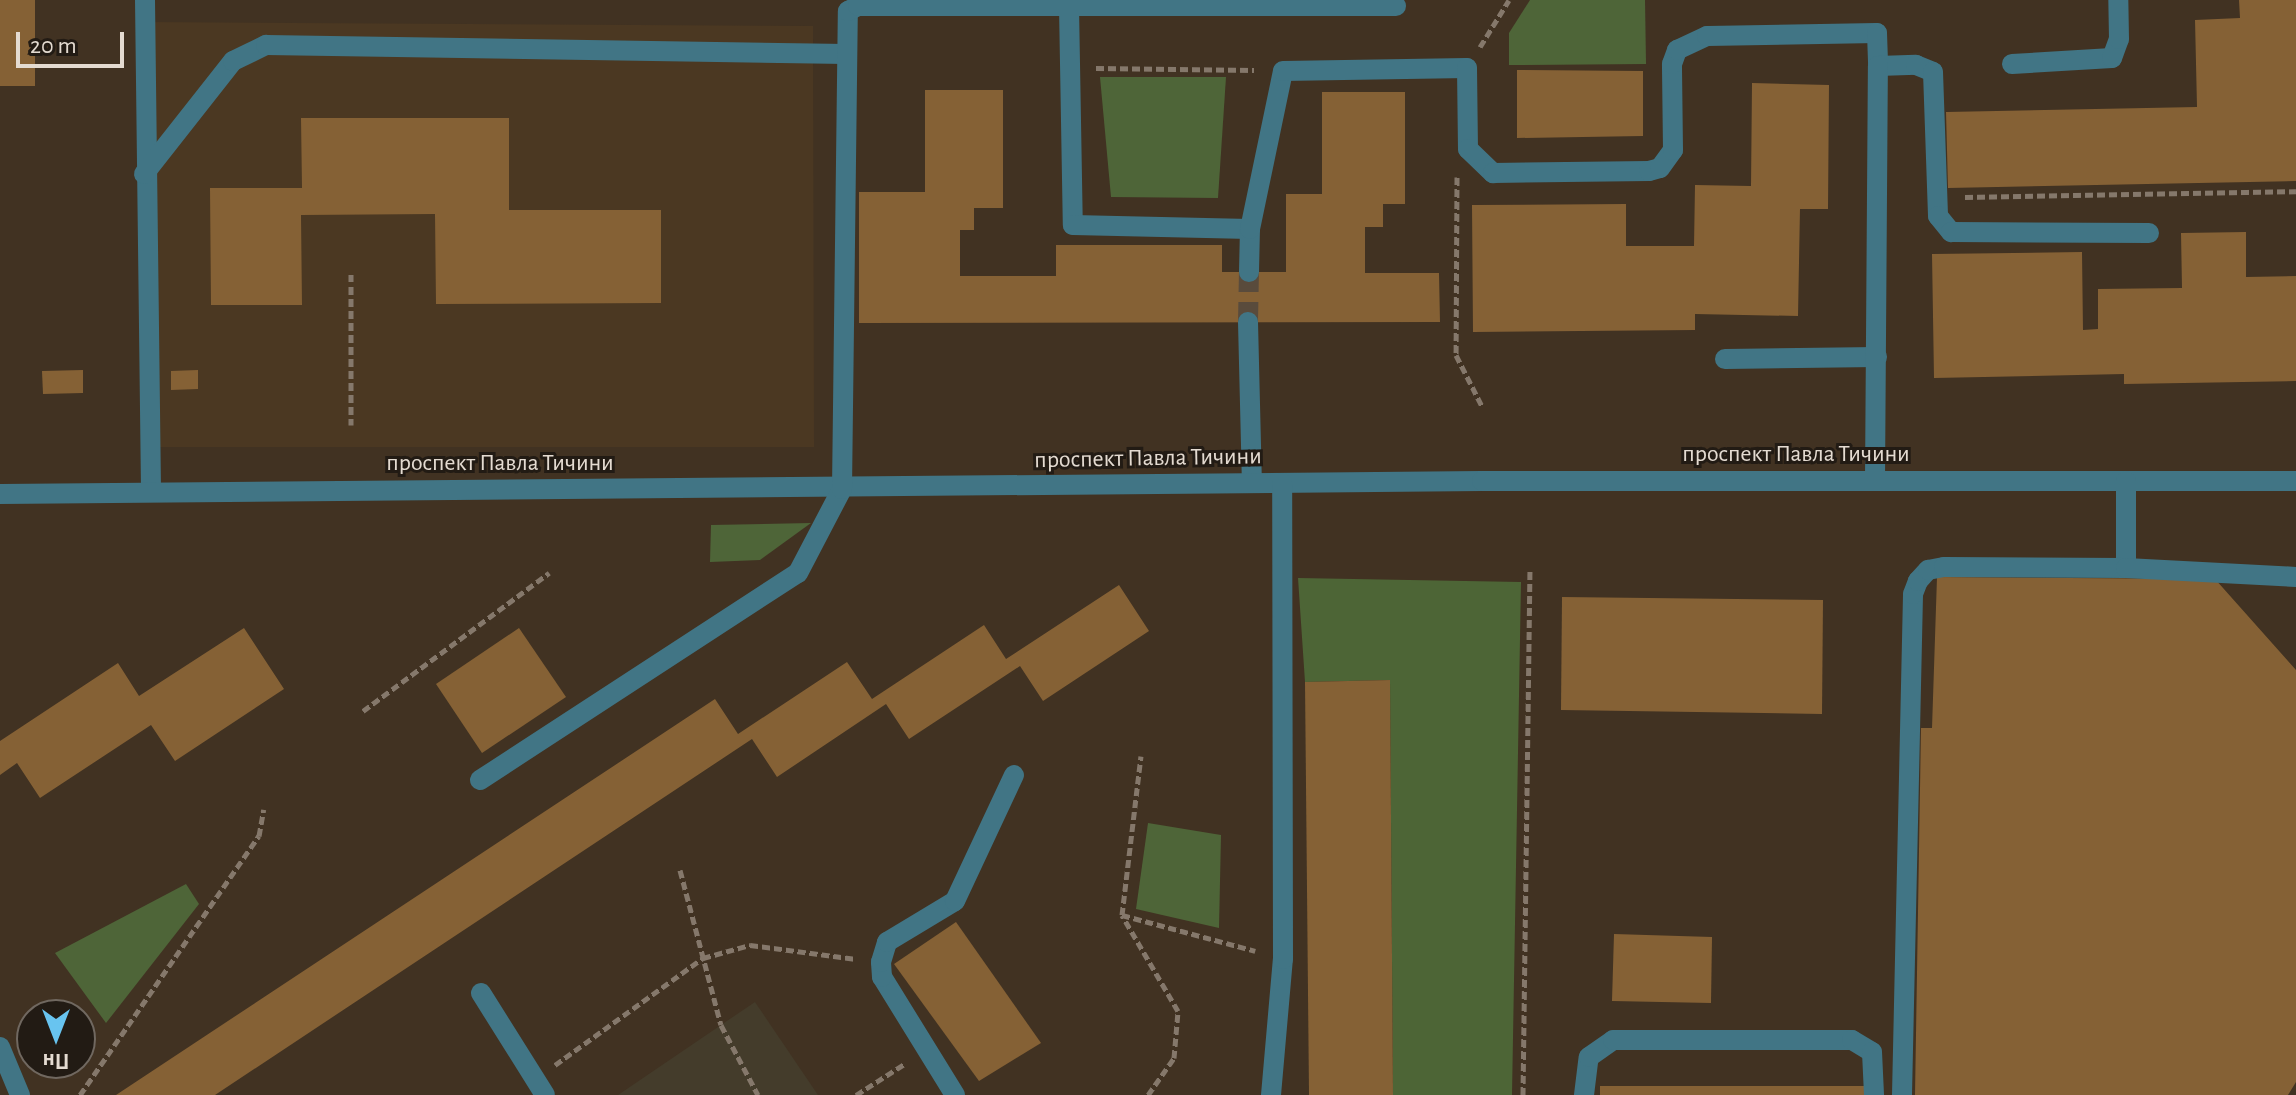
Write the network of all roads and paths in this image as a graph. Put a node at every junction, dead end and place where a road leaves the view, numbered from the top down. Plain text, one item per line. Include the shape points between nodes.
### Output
1 (145, 0) edge
2 (1509, 0) edge
3 (2118, 0) edge
4 (1069, 6) junction
5 (1396, 6) dead end
6 (846, 54) junction
7 (2012, 64) dead end
8 (1878, 66) junction
9 (1072, 67) junction
10 (1467, 68) junction
11 (1283, 71) junction
12 (1468, 149) junction
13 (144, 174) junction
14 (2296, 191) edge
15 (1938, 197) junction
16 (1250, 229) junction
17 (2149, 233) dead end
18 (1249, 272) tunnel mouth
19 (351, 274) dead end
20 (1248, 322) tunnel mouth
21 (1877, 357) junction
22 (1725, 359) dead end
23 (1482, 406) dead end
24 (351, 425) dead end
25 (1875, 481) junction
26 (2126, 481) junction
27 (2296, 481) edge
28 (1252, 483) junction
29 (1282, 483) junction
30 (842, 489) junction
31 (151, 492) junction
32 (0, 494) edge
33 (1530, 568) dead end
34 (2126, 568) junction
35 (549, 573) dead end
36 (2296, 577) edge
37 (363, 711) dead end
38 (1141, 756) dead end
39 (1014, 775) dead end
40 (480, 780) dead end
41 (264, 809) dead end
42 (680, 870) dead end
43 (1122, 915) junction
44 (703, 958) junction
45 (1283, 959) junction
46 (881, 962) junction
47 (481, 993) dead end
48 (0, 1047) edge
49 (926, 1049) junction
50 (540, 1087) edge
51 (20, 1095) edge
52 (80, 1095) edge
53 (758, 1095) edge
54 (856, 1095) edge
55 (955, 1095) edge
56 (1148, 1095) edge
57 (1271, 1095) edge
58 (1523, 1095) edge
59 (1584, 1095) edge
60 (1874, 1095) edge
61 (1902, 1095) edge

1 - 13 street
2 - 10 path
3 - 7 street via 2119,39 2112,58
4 - 5 street
4 - 6 street via 858,6 847,17
4 - 9 street
6 - 13 street via 266,45 233,61
6 - 30 street
8 - 12 street via 1877,33 1707,36 1677,50 1672,64 1673,150 1660,168 1493,173
8 - 15 street via 1916,65 1933,72
8 - 21 street
9 - 11 path
9 - 16 street via 1073,225
10 - 11 street
10 - 12 street
11 - 16 street
12 - 23 path via 1457,159 1456,355
13 - 31 street
14 - 15 path
15 - 17 street via 1942,225 1961,235
16 - 18 street
19 - 24 path
20 - 28 street
21 - 22 street
21 - 25 street
25 - 26 street, проспект Павла Тичини
25 - 29 street, проспект Павла Тичини
26 - 27 street, проспект Павла Тичини
26 - 34 street
28 - 29 street, проспект Павла Тичини
28 - 30 street, проспект Павла Тичини
29 - 45 street
30 - 31 street, проспект Павла Тичини
30 - 40 street via 798,573
31 - 32 street, проспект Павла Тичини
33 - 58 path
34 - 36 street
34 - 61 street via 1944,567 1928,570 1918,581 1913,594
35 - 37 path
38 - 43 path
39 - 46 street via 955,901 887,942
41 - 52 path via 259,836
42 - 44 path
43 - 45 path
43 - 56 path via 1178,1011 1174,1058
44 - 46 path via 750,945
44 - 50 path
44 - 53 path via 721,1025
45 - 57 street
46 - 49 street via 882,977
47 - 50 street
48 - 51 street
49 - 54 path
49 - 55 street
59 - 60 street via 1589,1057 1613,1040 1865,1043 1872,1052

